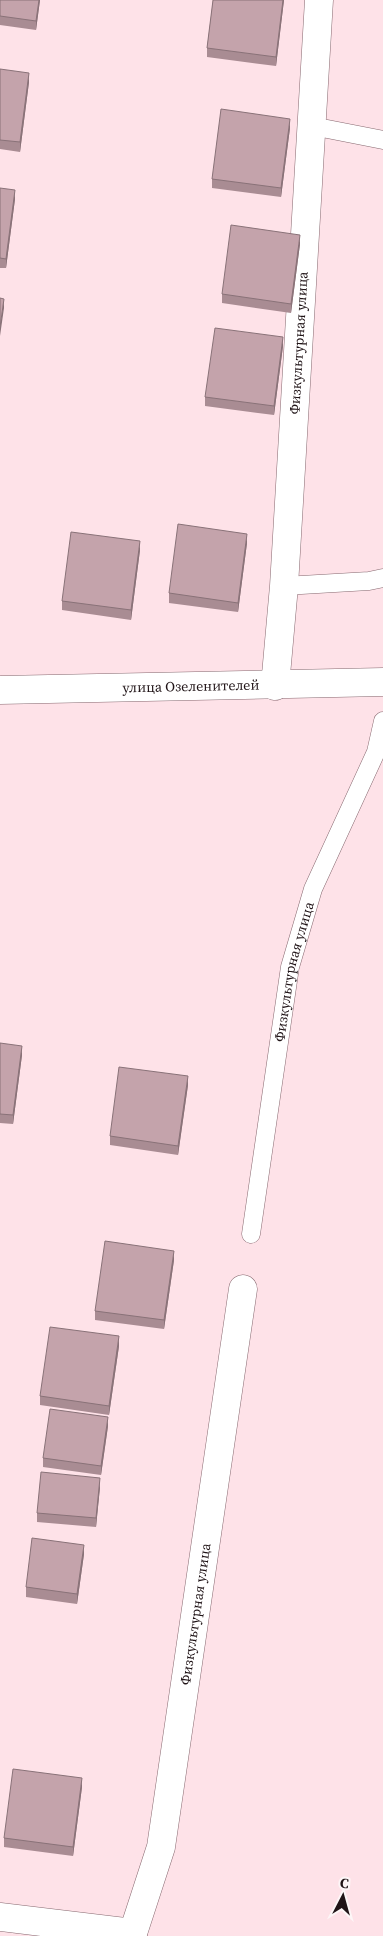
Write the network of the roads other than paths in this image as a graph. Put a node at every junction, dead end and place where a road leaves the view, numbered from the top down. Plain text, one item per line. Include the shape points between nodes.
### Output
1 (319, 0) edge
2 (312, 126) junction
3 (383, 140) edge
4 (383, 578) edge
5 (284, 586) junction
6 (383, 682) edge
7 (275, 686) junction
8 (0, 690) edge
9 (383, 722) edge
10 (251, 1234) dead end
11 (243, 1289) dead end
12 (0, 1916) edge
13 (133, 1934) edge

1 - 2 street, Физкультурная улица
2 - 3 lane
2 - 5 street, Физкультурная улица
4 - 5 lane
5 - 7 street, Физкультурная улица
6 - 7 street, улица Озеленителей
7 - 8 street, улица Озеленителей
9 - 10 lane, Физкультурная улица via 376,752 313,889 290,967
11 - 13 street, Физкультурная улица via 161,1847
12 - 13 street

